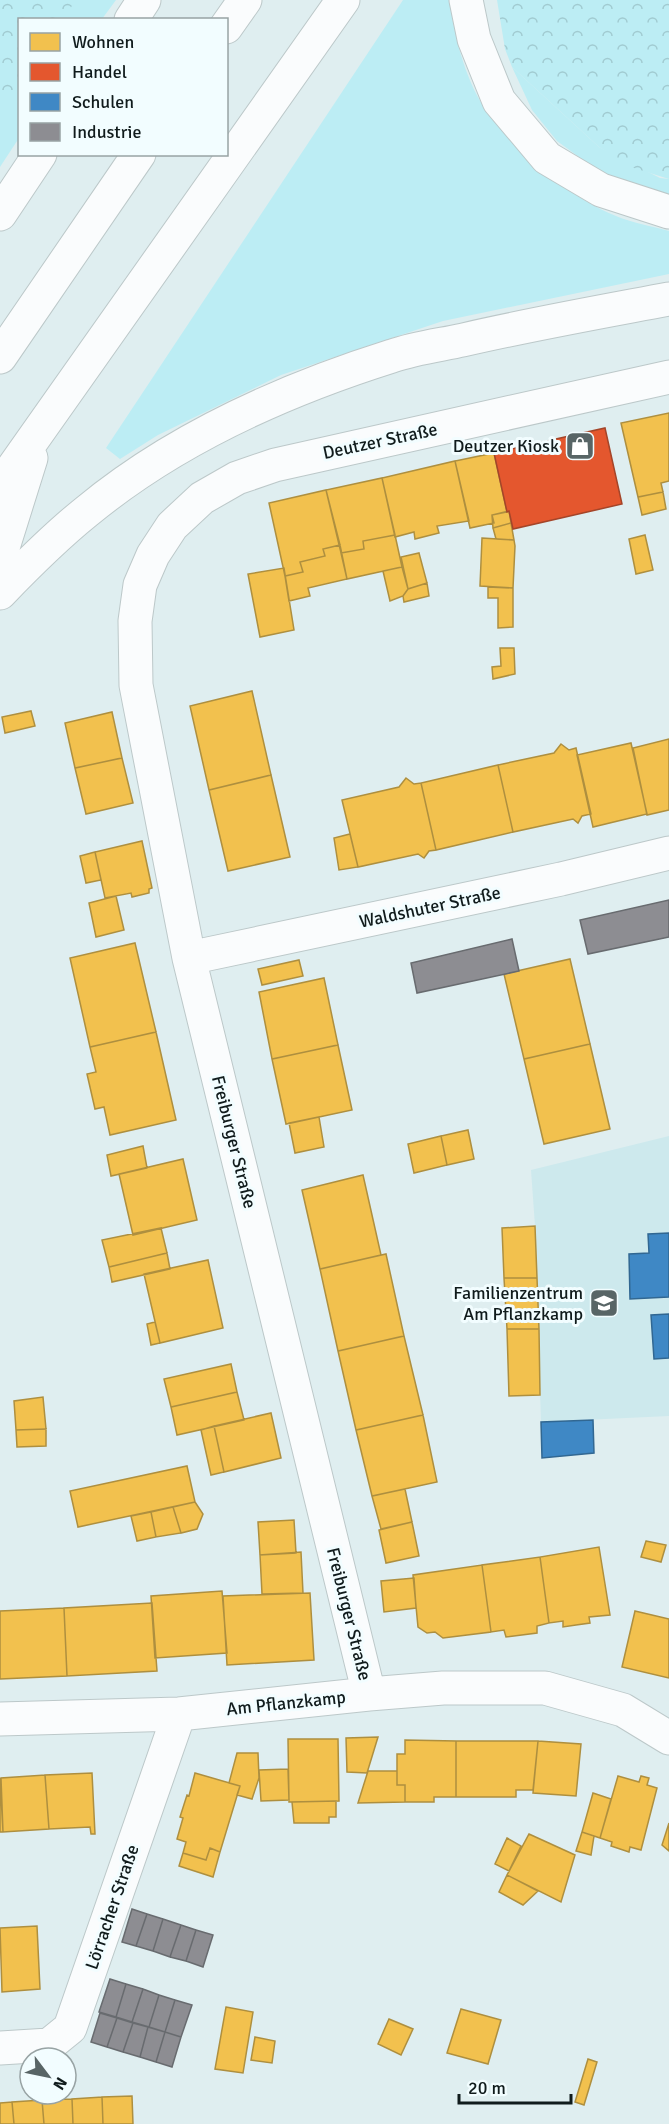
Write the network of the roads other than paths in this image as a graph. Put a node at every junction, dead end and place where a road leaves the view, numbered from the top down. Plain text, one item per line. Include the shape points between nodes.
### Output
1 (144, 0) edge
2 (245, 0) edge
3 (343, 0) edge
4 (466, 0) edge
5 (132, 18) edge
6 (228, 24) edge
7 (39, 156) edge
8 (138, 156) edge
9 (669, 212) edge
10 (0, 214) edge
11 (669, 299) edge
12 (0, 357) edge
13 (669, 377) edge
14 (40, 428) junction
15 (0, 486) edge
16 (0, 557) edge
17 (140, 585) joint
18 (0, 593) edge
19 (669, 853) edge
20 (189, 958) junction
21 (369, 1694) junction
22 (179, 1714) junction
23 (0, 1719) edge
24 (669, 1738) edge
25 (0, 2048) edge

1 - 5 main road
2 - 6 main road
3 - 14 main road
4 - 9 main road via 474,39 499,101 547,158 601,190
7 - 10 main road
8 - 12 main road
11 - 18 main road via 394,355 303,387 221,424 147,467 87,511
13 - 17 main road, Deutzer Straße via 275,465 237,478 202,498 172,526
14 - 15 main road
14 - 16 main road
17 - 20 main road, Freiburger Straße via 135,621 136,685
19 - 20 main road, Waldshuter Straße
20 - 21 main road, Freiburger Straße
21 - 22 main road, Am Pflanzkamp
21 - 24 main road, Am Pflanzkamp via 545,1688 623,1710
22 - 23 main road, Am Pflanzkamp
22 - 25 main road, Lörracher Straße via 70,2028 49,2046

